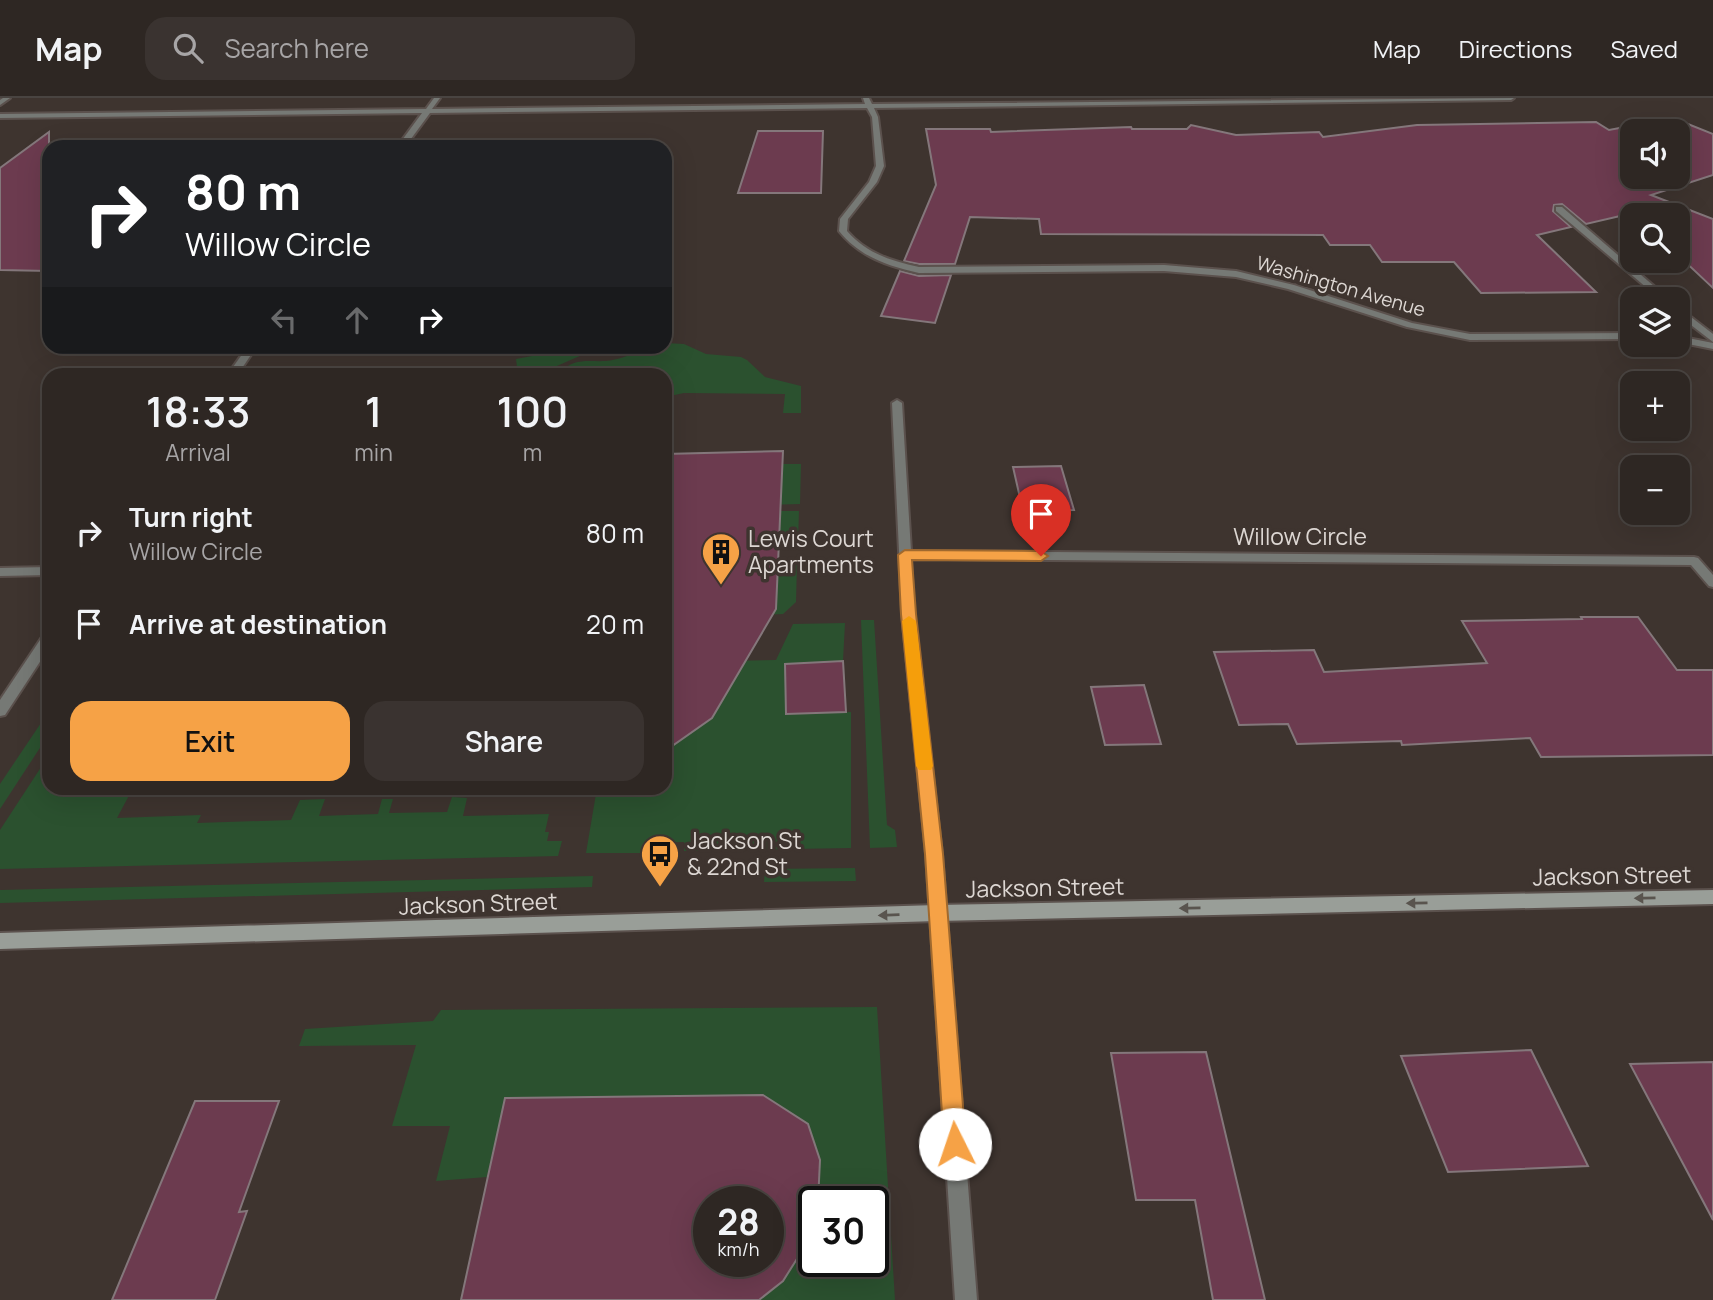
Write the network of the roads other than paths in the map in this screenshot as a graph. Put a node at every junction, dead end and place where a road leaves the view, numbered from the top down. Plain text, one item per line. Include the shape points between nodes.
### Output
1 (7, 98) edge
2 (437, 98) edge
3 (1511, 98) edge
4 (866, 102) edge
5 (0, 103) edge
6 (428, 111) junction
7 (0, 116) edge
8 (406, 140) edge
9 (1559, 209) dead end
10 (1651, 287) edge
11 (1690, 320) edge
12 (1620, 336) edge
13 (1713, 339) edge
14 (1690, 341) edge
15 (1713, 346) edge
16 (897, 403) dead end
17 (905, 555) junction
18 (42, 571) edge
19 (0, 572) edge
20 (1713, 583) edge
21 (42, 648) edge
22 (0, 711) edge
23 (1713, 897) edge
24 (937, 913) junction
25 (0, 941) edge
26 (966, 1300) edge

1 - 5 street
2 - 6 street
3 - 4 street
4 - 6 street
4 - 12 street, Washington Avenue via 875,117 880,166 844,219 843,231 874,257 919,270 1164,268 1236,274 1410,325 1470,337
6 - 7 street
6 - 8 street
9 - 10 street
11 - 13 street
14 - 15 street
16 - 17 street
17 - 20 street, Willow Circle via 1694,561
17 - 24 street
18 - 19 street
21 - 22 street
23 -> 24 main road, Jackson Street
24 -> 25 main road, Jackson Street
24 - 26 street

